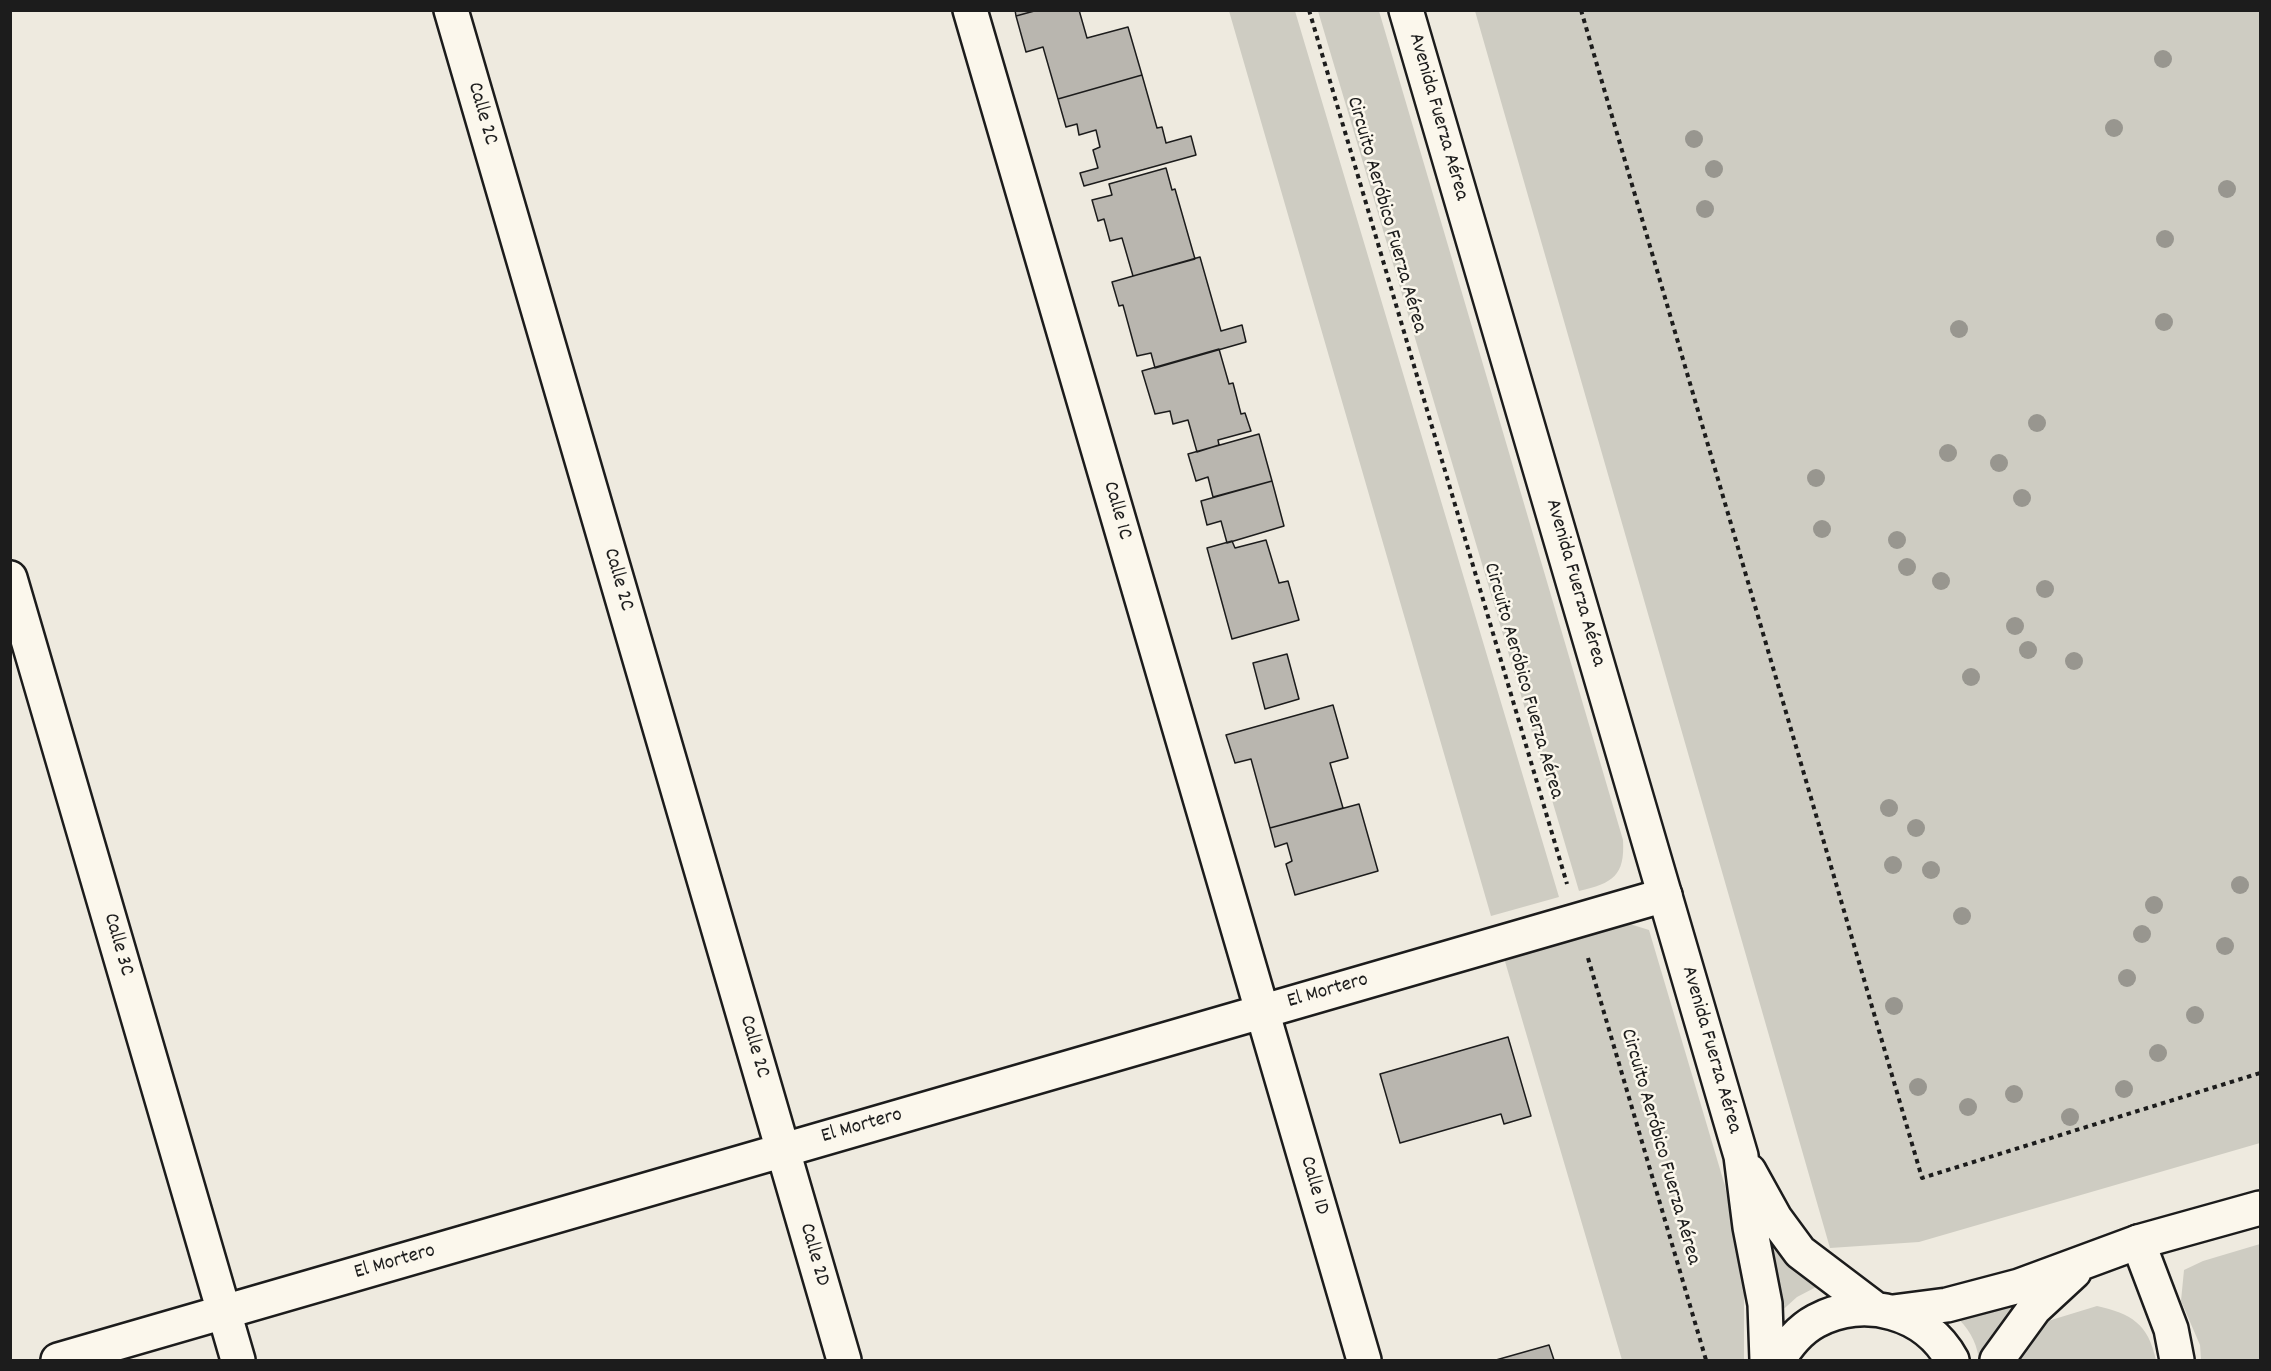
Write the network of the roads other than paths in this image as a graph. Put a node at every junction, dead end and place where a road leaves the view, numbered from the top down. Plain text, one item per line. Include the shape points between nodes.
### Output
1 (451, 10) edge
2 (970, 10) edge
3 (1406, 10) edge
4 (10, 578) edge
5 (1665, 895) junction
6 (1262, 1011) junction
7 (783, 1150) junction
8 (1741, 1156) junction
9 (2260, 1208) edge
10 (2138, 1242) junction
11 (2086, 1261) junction
12 (1883, 1310) junction
13 (224, 1313) junction
14 (58, 1360) edge
15 (238, 1360) edge
16 (844, 1360) edge
17 (1364, 1360) edge
18 (1767, 1360) edge
19 (1778, 1360) edge
20 (1952, 1360) edge
21 (1997, 1360) edge
22 (2177, 1360) edge

1 - 7 street, Calle 2C
2 - 6 street, Calle 1C
3 - 5 street, Avenida Fuerza Aérea
4 - 13 street, Calle 3C
5 - 6 street, El Mortero
5 - 8 street, Avenida Fuerza Aérea
6 - 7 street, El Mortero
6 - 17 street, Calle 1D
7 - 13 street, El Mortero
7 - 16 street, Calle 2D
8 - 12 street, Avenida Fuerza Aérea via 1775,1218 1800,1252
8 - 18 street, Avenida Fuerza Aérea via 1765,1304
9 - 10 street
10 - 11 street
10 - 22 street via 2170,1329
11 - 12 street via 2019,1286 1947,1305
11 - 21 street via 2034,1309
12 - 19 street via 1844,1310 1815,1321 1791,1340
12 - 20 street, Avenida Fuerza Aérea via 1914,1321 1933,1336
13 - 14 street, El Mortero
13 - 15 street, Calle 3C

